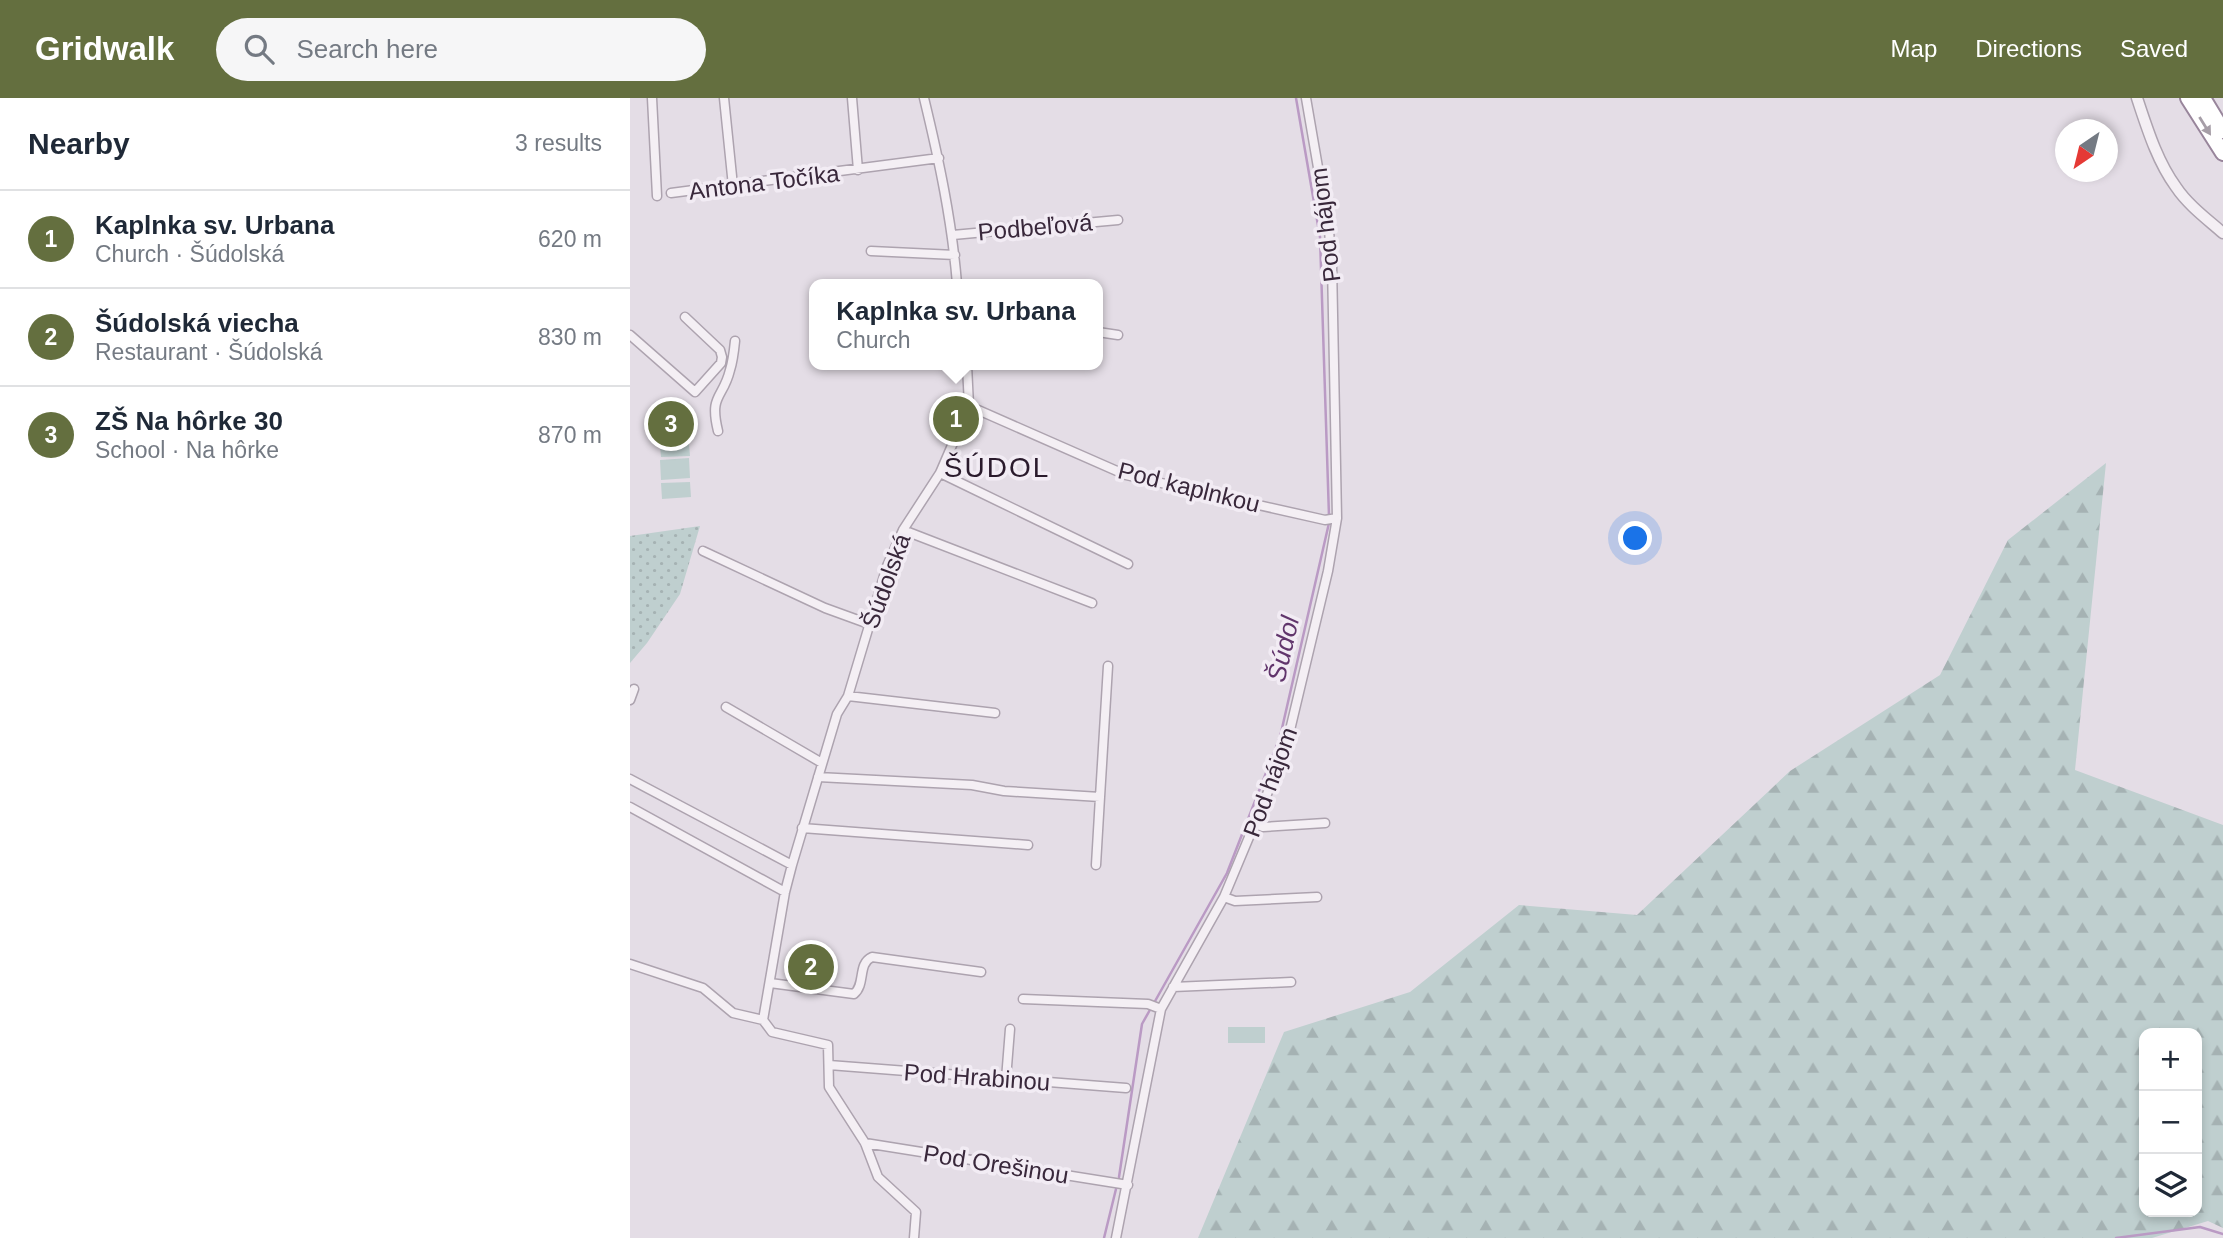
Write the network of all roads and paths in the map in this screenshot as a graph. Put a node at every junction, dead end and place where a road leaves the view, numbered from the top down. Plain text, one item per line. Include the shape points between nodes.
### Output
1 (652, 98) edge
2 (724, 98) edge
3 (852, 98) edge
4 (924, 98) edge
5 (1306, 98) edge
6 (2137, 98) edge
7 (2188, 98) edge
8 (2203, 98) edge
9 (2223, 131) edge
10 (2223, 153) edge
11 (939, 158) junction
12 (858, 170) junction
13 (733, 186) junction
14 (671, 193) dead end
15 (657, 197) dead end
16 (1118, 220) dead end
17 (2223, 233) edge
18 (953, 235) junction
19 (872, 251) dead end
20 (955, 255) junction
21 (957, 279) edge
22 (685, 317) dead end
23 (1103, 333) edge
24 (630, 335) edge
25 (1118, 335) dead end
26 (735, 341) dead end
27 (722, 357) junction
28 (732, 359) junction
29 (967, 370) edge
30 (969, 406) junction
31 (718, 431) dead end
32 (940, 472) junction
33 (1332, 519) junction
34 (903, 530) junction
35 (703, 551) dead end
36 (1128, 564) dead end
37 (1092, 603) dead end
38 (869, 624) junction
39 (1108, 666) dead end
40 (634, 689) dead end
41 (848, 696) junction
42 (630, 700) edge
43 (726, 707) dead end
44 (995, 713) dead end
45 (822, 763) junction
46 (818, 777) junction
47 (630, 779) edge
48 (1100, 797) junction
49 (630, 807) edge
50 (1325, 823) dead end
51 (1256, 824) junction
52 (802, 828) junction
53 (1028, 845) dead end
54 (792, 865) junction
55 (1096, 865) dead end
56 (785, 892) junction
57 (1224, 897) junction
58 (1317, 897) dead end
59 (630, 964) edge
60 (981, 972) dead end
61 (1291, 982) dead end
62 (770, 983) junction
63 (1173, 987) junction
64 (1023, 999) dead end
65 (1155, 1007) junction
66 (763, 1020) junction
67 (1010, 1029) dead end
68 (829, 1065) junction
69 (1006, 1079) junction
70 (1126, 1088) dead end
71 (865, 1143) junction
72 (1128, 1185) junction
73 (917, 1238) edge
74 (1116, 1238) edge

1 - 15 street
2 - 13 street
3 - 12 street, Antona Točíka
4 - 11 street
5 - 33 street, Pod hájom via 1332,264
6 - 17 street via 2160,162 2177,189
7 -> 10 highway
8 - 9 highway
11 - 12 street, Antona Točíka
11 - 18 street
12 - 13 street, Antona Točíka
13 - 14 street, Antona Točíka
16 - 18 street, Podbeľová
18 - 20 street
19 - 20 street
20 - 21 street
22 - 27 street
23 - 25 street
24 - 27 street via 695,392
26 - 28 street
27 - 28 street
28 - 31 street via 715,402
29 - 30 street, Šúdolská
30 - 32 street, Šúdolská
30 - 33 street, Pod kaplnkou via 1126,475
32 - 34 street, Šúdolská
32 - 36 street
33 - 51 street, Pod hájom via 1328,571 1285,751
34 - 37 street
34 - 38 street, Šúdolská
35 - 38 street
38 - 41 street, Šúdolská
39 - 48 street
40 - 42 street
41 - 44 street
41 - 45 street, Šúdolská via 837,714
43 - 45 street
45 - 46 street, Šúdolská
46 - 48 street
46 - 52 street, Šúdolská
47 - 54 street
48 - 55 street
49 - 56 street
50 - 51 street
51 - 57 street, Pod hájom
52 - 53 street
52 - 54 street, Šúdolská
54 - 56 street, Šúdolská
56 - 62 street, Šúdolská
57 - 58 street via 1235,901
57 - 63 street, Pod hájom
59 - 66 street via 703,988 733,1013
60 - 62 street via 872,957 864,963 861,985 854,994
61 - 63 street
62 - 66 street, Šúdolská
63 - 65 street, Pod hájom
64 - 65 street
65 - 72 street, Pod hájom
66 - 68 street via 772,1032 828,1045
67 - 69 street
68 - 69 street, Pod Hrabinou
68 - 71 street via 829,1087
69 - 70 street, Pod Hrabinou
71 - 72 street, Pod Orešinou
71 - 73 street via 877,1177 916,1212
72 - 74 street, Pod hájom

